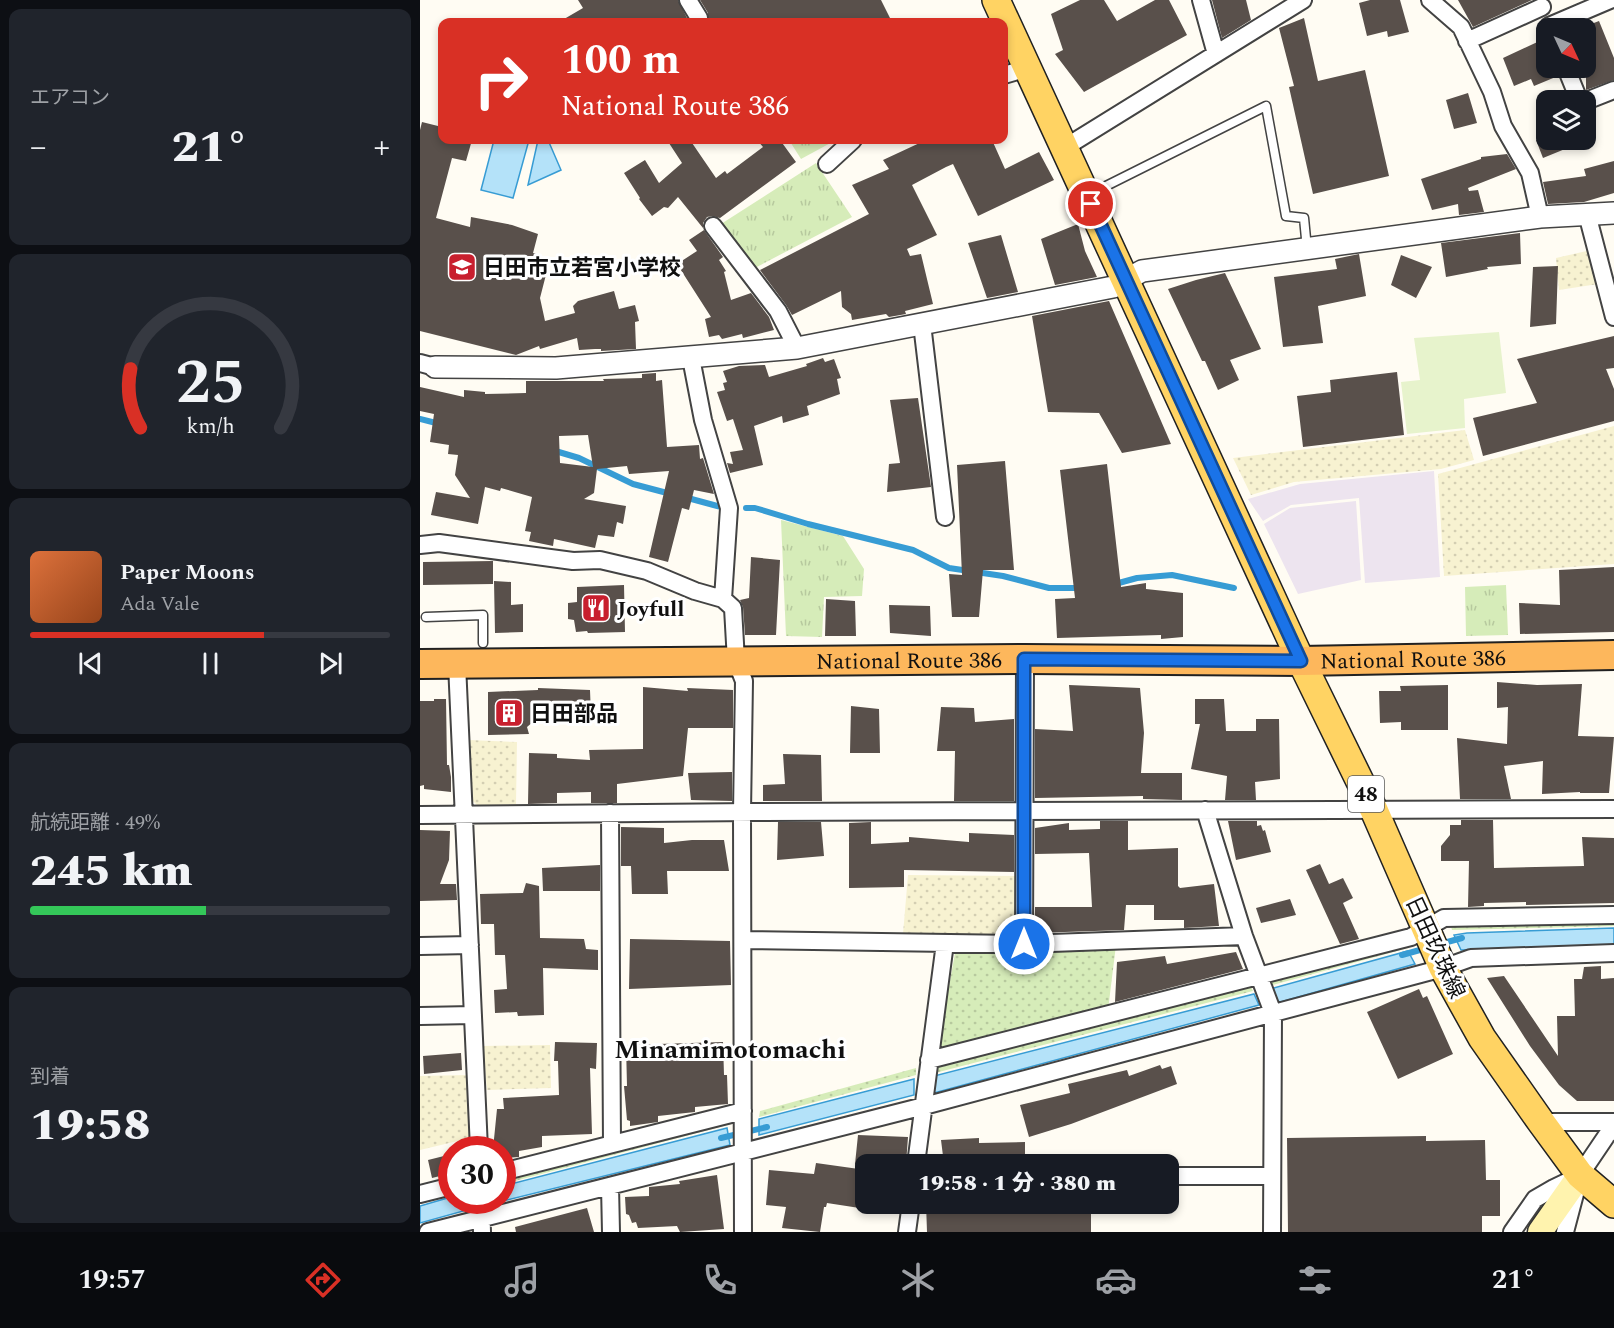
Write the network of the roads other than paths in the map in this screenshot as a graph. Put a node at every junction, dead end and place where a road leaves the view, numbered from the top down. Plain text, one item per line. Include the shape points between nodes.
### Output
1 (688, 0) edge
2 (996, 0) edge
3 (1201, 0) edge
4 (1303, 0) edge
5 (1430, 0) edge
6 (1610, 0) edge
7 (1541, 4) edge
8 (699, 18) dead end
9 (1001, 18) edge
10 (1546, 18) edge
11 (1570, 18) edge
12 (1467, 41) junction
13 (1008, 43) edge
14 (1216, 54) junction
15 (1016, 71) edge
16 (1614, 90) edge
17 (1596, 97) edge
18 (849, 144) edge
19 (1064, 148) junction
20 (827, 164) dead end
21 (1102, 188) dead end
22 (1614, 213) edge
23 (1587, 214) junction
24 (1540, 217) junction
25 (713, 226) dead end
26 (1307, 250) junction
27 (1126, 280) junction
28 (1614, 317) edge
29 (922, 324) junction
30 (797, 348) junction
31 (692, 358) junction
32 (428, 365) edge
33 (945, 517) dead end
34 (421, 544) edge
35 (723, 599) junction
36 (426, 617) dead end
37 (483, 643) dead end
38 (1614, 655) edge
39 (1024, 659) junction
40 (736, 661) junction
41 (1301, 661) junction
42 (420, 664) edge
43 (457, 664) junction
44 (1614, 809) edge
45 (1205, 810) junction
46 (1374, 810) junction
47 (742, 812) junction
48 (1025, 812) junction
49 (610, 813) junction
50 (420, 815) edge
51 (464, 815) junction
52 (1614, 915) edge
53 (1426, 928) junction
54 (1244, 936) junction
55 (743, 940) junction
56 (945, 943) junction
57 (1024, 944) junction
58 (470, 945) junction
59 (420, 946) edge
60 (1614, 953) edge
61 (1443, 968) junction
62 (1260, 977) junction
63 (1273, 1013) junction
64 (473, 1015) junction
65 (420, 1016) edge
66 (929, 1060) junction
67 (924, 1106) junction
68 (743, 1112) junction
69 (1540, 1122) junction
70 (1614, 1122) edge
71 (1614, 1129) edge
72 (478, 1136) edge
73 (612, 1144) junction
74 (744, 1151) junction
75 (917, 1154) edge
76 (516, 1168) edge
77 (1580, 1175) junction
78 (1179, 1176) edge
79 (1272, 1176) junction
80 (610, 1186) junction
81 (438, 1190) edge
82 (420, 1194) edge
83 (1614, 1204) edge
84 (909, 1214) edge
85 (482, 1226) edge
86 (428, 1232) edge
87 (611, 1232) edge
88 (743, 1232) edge
89 (907, 1232) edge
90 (1272, 1232) edge
91 (1512, 1232) edge
92 (1540, 1232) edge
93 (1565, 1232) edge

1 - 8 street
2 - 9 main road, 日田玖珠線
3 - 14 street
4 - 14 street
5 - 12 street via 1461,27
6 - 11 street
7 - 10 street
7 - 12 street
12 - 24 street via 1492,92 1503,126 1530,174
13 - 15 main road, 日田玖珠線
14 - 19 street
15 - 19 main road, 日田玖珠線
16 - 17 street
18 - 20 street
19 - 27 main road, 日田玖珠線
21 - 26 lane via 1266,106 1286,216 1304,218
22 - 23 street
23 - 24 street
23 - 28 street
24 - 26 street
25 - 30 street via 778,311
26 - 27 street via 1142,271
27 - 29 street via 1113,287
27 - 41 main road, 日田玖珠線
29 - 30 street
29 - 33 street
30 - 31 street
31 - 32 street via 556,368
31 - 35 street via 703,420 729,508
34 - 35 street via 573,561 600,560 647,571
35 - 40 street via 733,608
36 - 37 lane via 483,615
38 - 41 highway, National Route 386
39 - 40 highway, National Route 386
39 - 41 highway, National Route 386
39 - 48 street
40 - 43 highway, National Route 386
40 - 47 street via 744,681
41 - 46 main road, 日田玖珠線 / 48
42 - 43 highway, National Route 386
43 - 51 street
44 - 46 street
45 - 46 street
45 - 48 street
45 - 54 street
46 - 53 main road, 日田玖珠線 / 48
47 - 48 street
47 - 49 street
47 - 55 street
48 - 57 street
49 - 51 street
49 - 73 street
50 - 51 street
51 - 58 street
52 - 53 street via 1444,918
53 - 61 main road, 日田玖珠線 / 48
53 - 62 street via 1411,936
54 - 57 street
54 - 62 street
55 - 56 street
55 - 68 street
56 - 57 street
56 - 66 street
58 - 59 street
58 - 64 street
60 - 61 street via 1471,958
61 - 63 street
61 - 69 main road, 日田玖珠線 / 48 via 1482,1038
62 - 63 street
62 - 66 street
63 - 67 street
63 - 79 street
64 - 65 street
64 - 72 street
66 - 67 street
67 - 74 street
67 - 75 street
68 - 73 street
68 - 74 street
69 - 70 street
69 - 77 main road, 日田玖珠線 / 48
71 - 77 street
73 - 76 street
74 - 80 street
74 - 88 street
77 - 83 main road, 日田玖珠線 / 48
77 - 91 street via 1536,1199
77 - 92 main road
77 - 93 street
78 - 79 street
79 - 90 street
80 - 85 street
80 - 87 street
81 - 82 street
84 - 89 street
85 - 86 street

